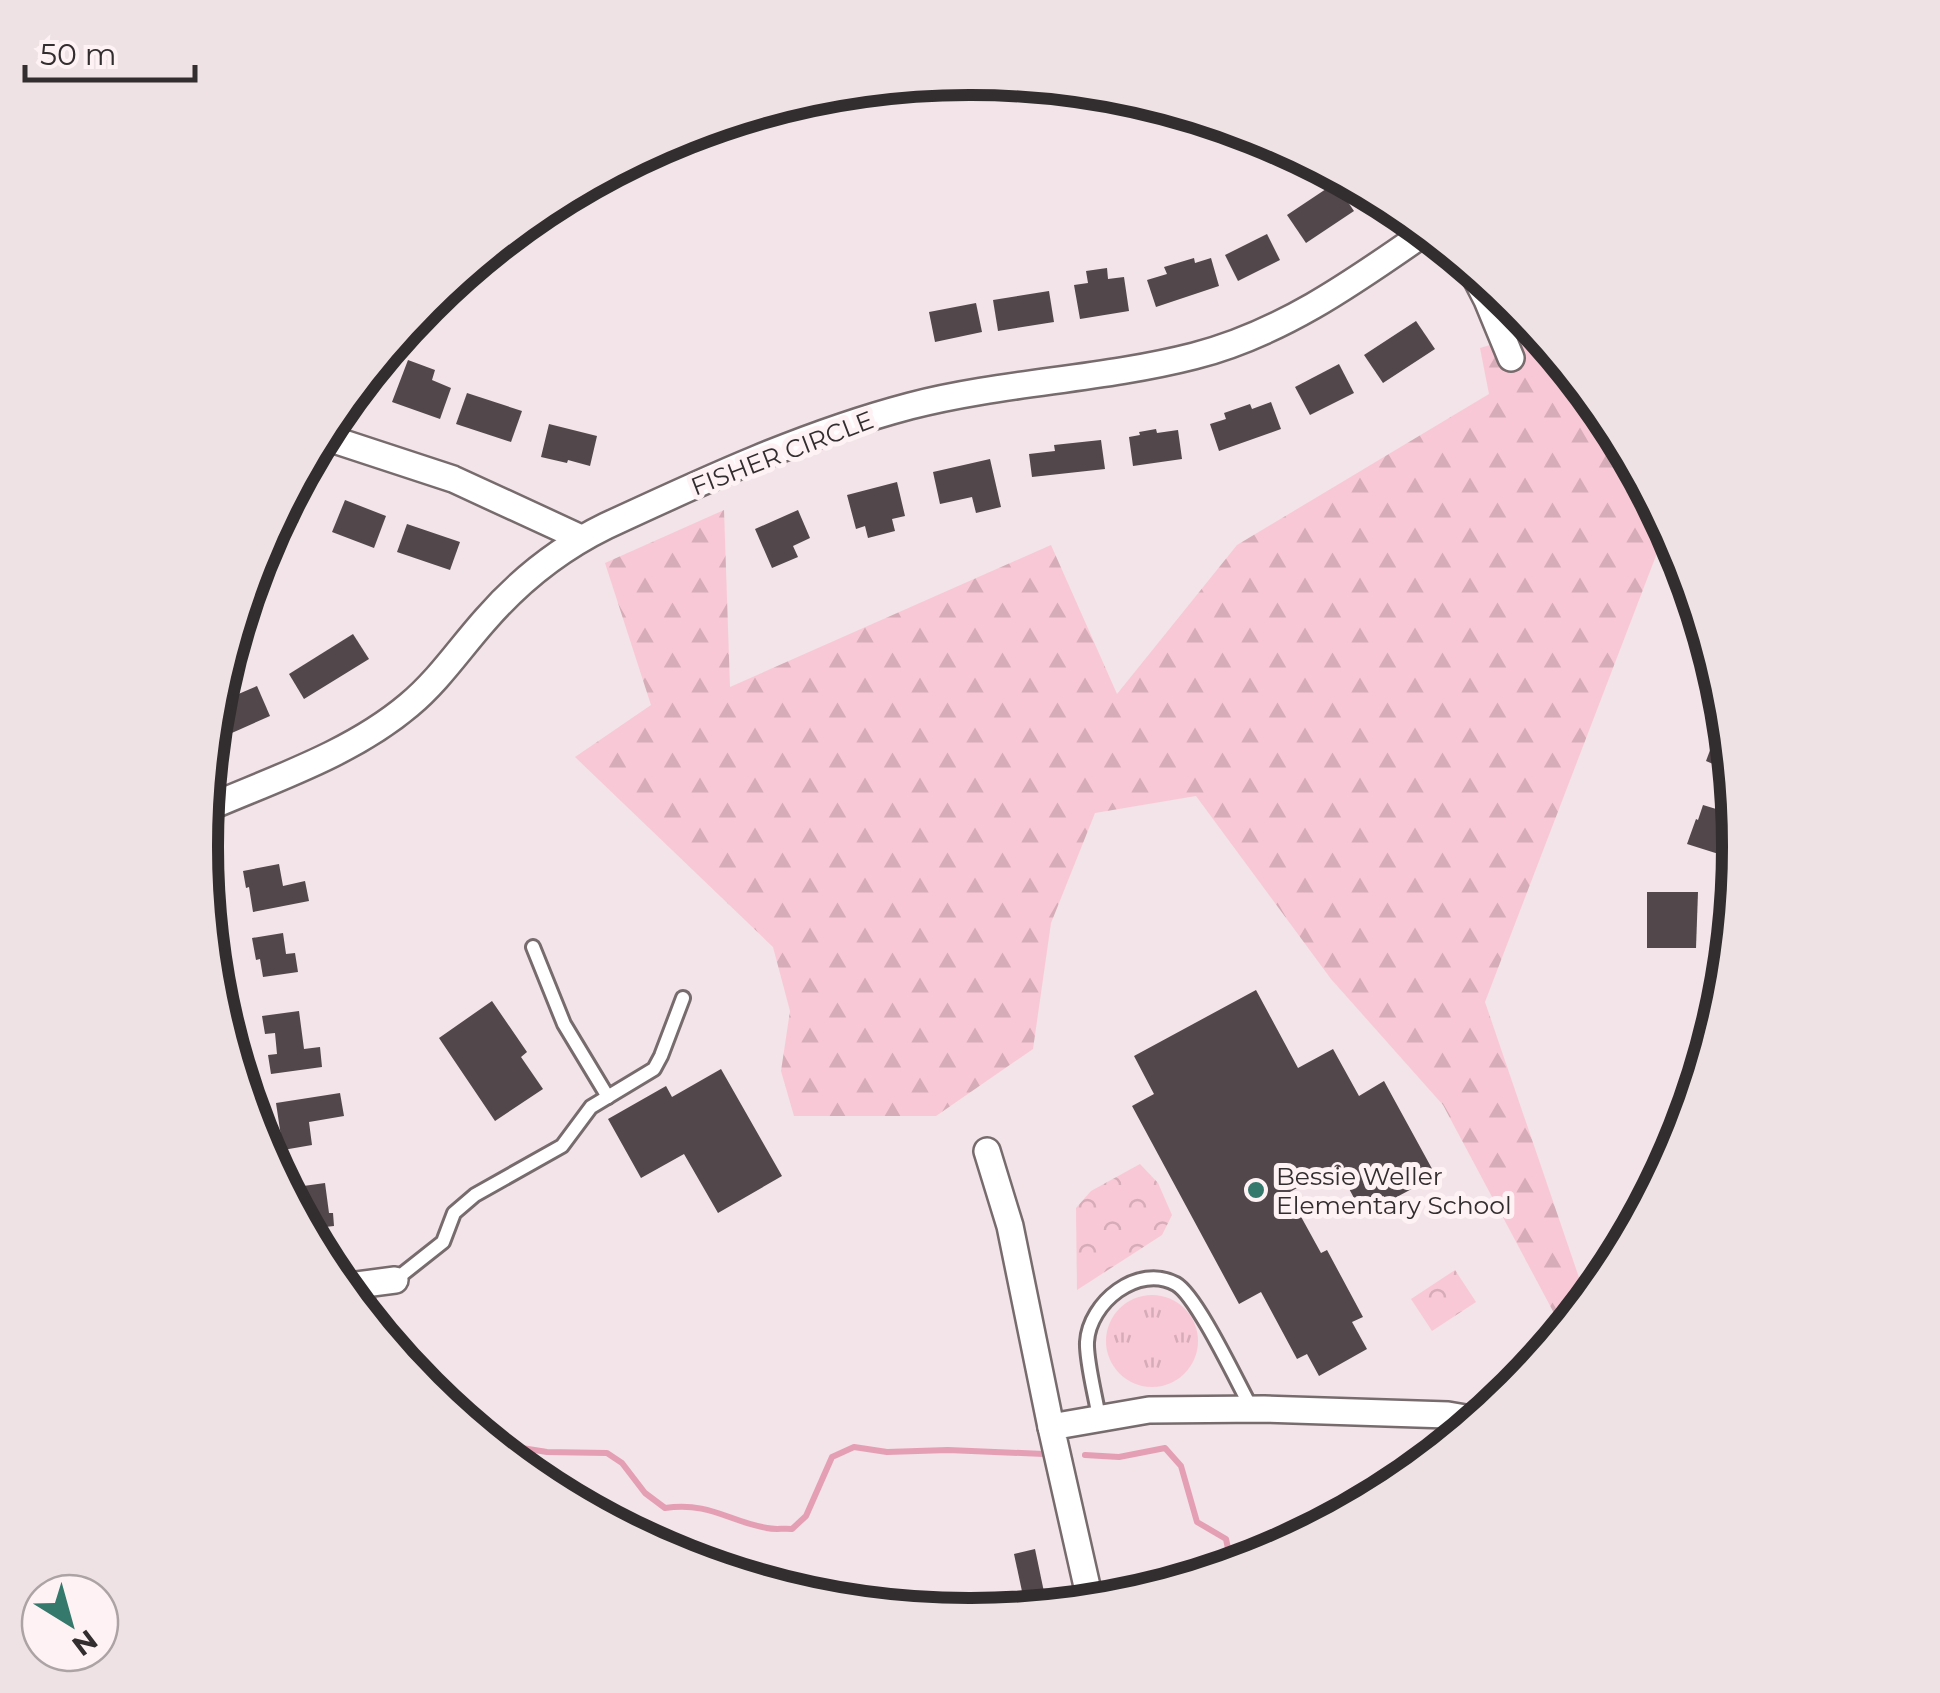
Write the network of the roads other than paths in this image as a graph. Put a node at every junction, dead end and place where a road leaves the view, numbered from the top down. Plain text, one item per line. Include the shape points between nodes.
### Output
1 (1413, 240) edge
2 (1488, 303) edge
3 (1511, 358) dead end
4 (338, 441) edge
5 (581, 538) junction
6 (220, 803) edge
7 (533, 947) dead end
8 (683, 998) dead end
9 (608, 1097) junction
10 (987, 1152) dead end
11 (395, 1280) joint
12 (360, 1284) edge
13 (1252, 1409) junction
14 (1458, 1417) edge
15 (1100, 1418) junction
16 (1051, 1427) junction
17 (1087, 1589) edge

1 - 5 street, FISHER CIRCLE via 1332,296 1222,348 872,417 776,450
2 - 3 street
4 - 5 street via 454,479
5 - 6 street, FISHER CIRCLE via 514,590 434,681 386,724
7 - 9 lane via 564,1024
8 - 9 lane via 654,1069
9 - 11 lane via 591,1107 562,1146 454,1213 443,1242
10 - 16 street via 1010,1226
11 - 12 street
13 - 14 street
13 - 15 street via 1150,1410
13 - 15 lane via 1195,1304 1176,1284 1152,1279 1109,1296 1093,1318 1087,1342
15 - 16 street
16 - 17 street

